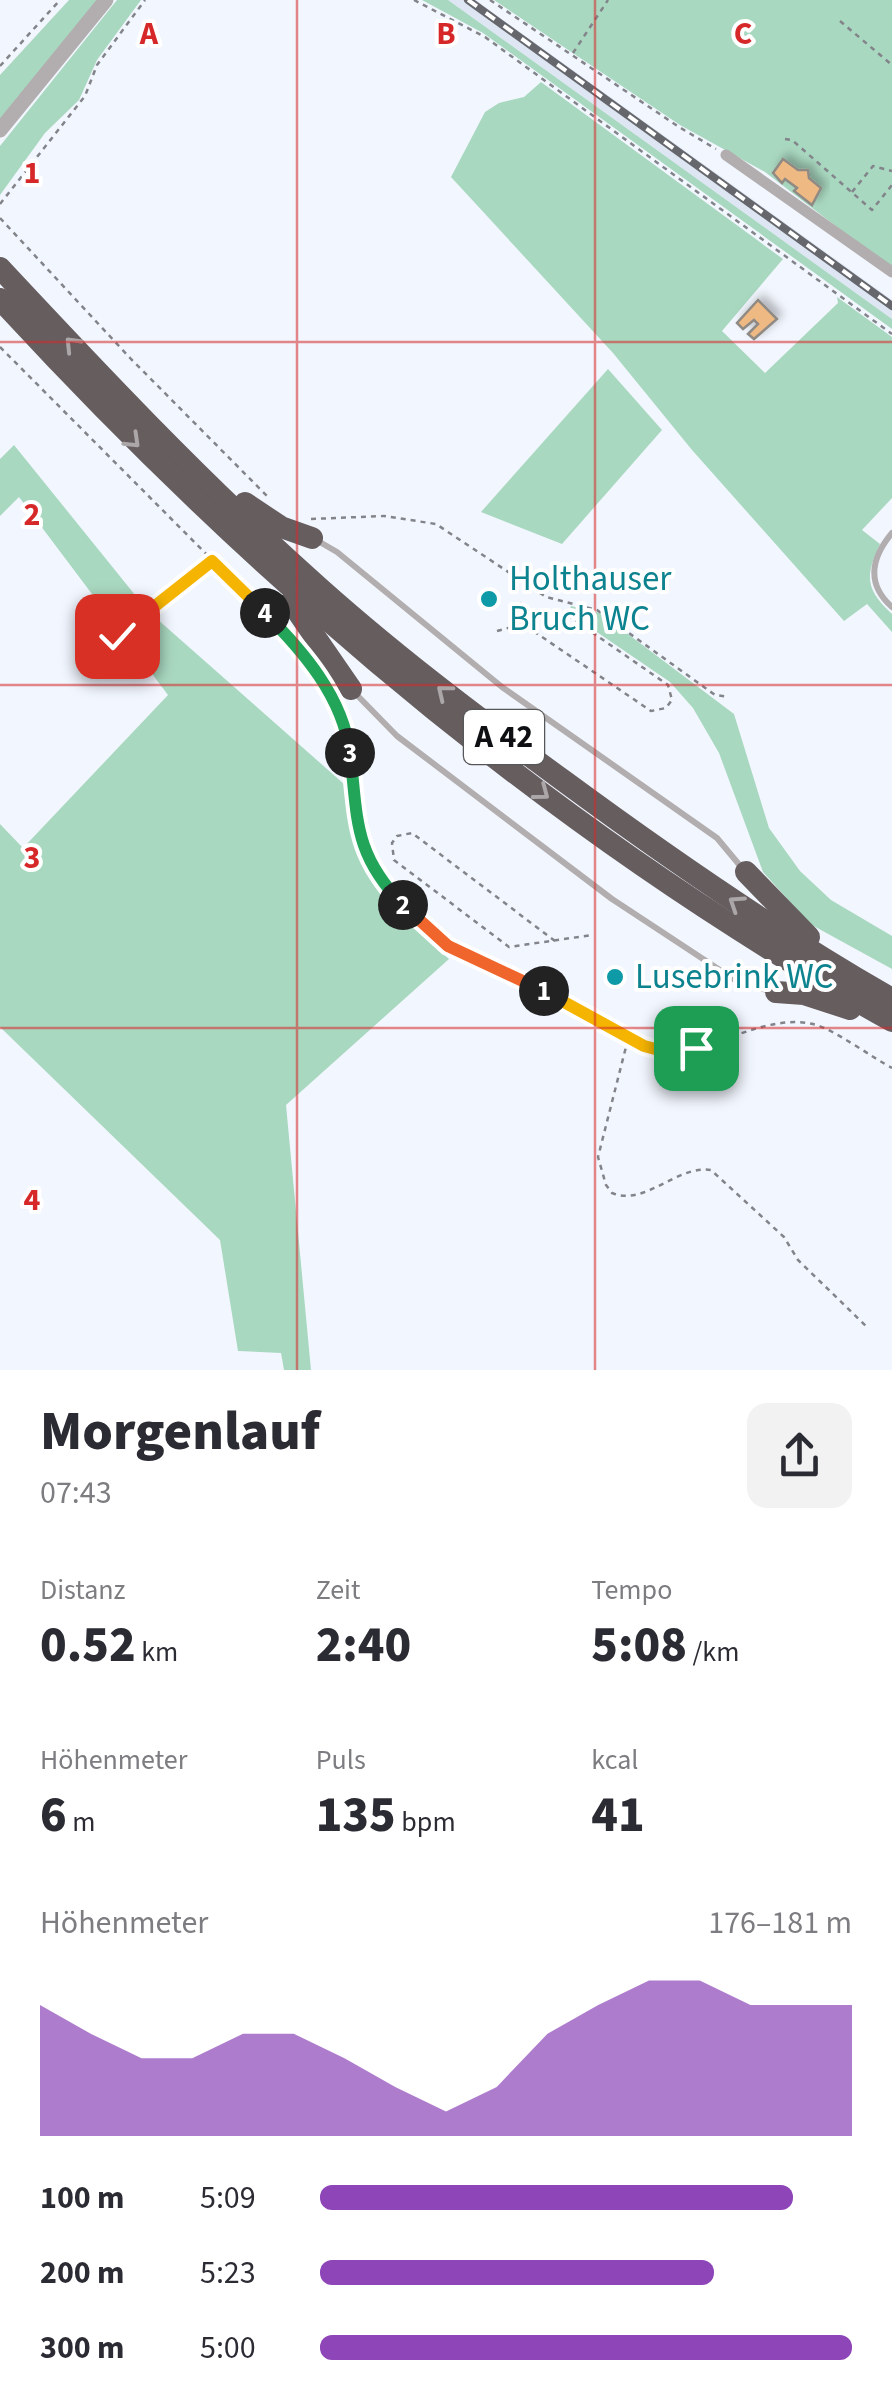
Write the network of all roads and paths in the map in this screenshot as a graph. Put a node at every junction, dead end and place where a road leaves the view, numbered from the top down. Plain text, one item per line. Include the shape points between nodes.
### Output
1 (60, 0) edge
2 (106, 0) edge
3 (145, 0) edge
4 (414, 0) edge
5 (490, 0) edge
6 (608, 0) edge
7 (840, 21) dead end
8 (572, 56) junction
9 (0, 66) edge
10 (892, 66) edge
11 (0, 130) edge
12 (786, 139) dead end
13 (726, 154) joint
14 (892, 171) edge
15 (892, 185) edge
16 (852, 192) junction
17 (883, 198) junction
18 (0, 204) edge
19 (892, 204) edge
20 (0, 218) edge
21 (0, 268) edge
22 (892, 272) edge
23 (0, 300) edge
24 (892, 334) edge
25 (0, 347) edge
26 (163, 440) junction
27 (272, 500) dead end
28 (307, 528) junction
29 (892, 533) edge
30 (251, 553) junction
31 (212, 561) junction
32 (520, 602) dead end
33 (892, 607) edge
34 (549, 622) dead end
35 (523, 624) junction
36 (497, 631) dead end
37 (117, 636) dead end
38 (351, 689) joint
39 (729, 697) dead end
40 (746, 872) joint
41 (592, 934) dead end
42 (555, 941) junction
43 (776, 992) joint
44 (885, 995) edge
45 (892, 1022) edge
46 (892, 1032) edge
47 (628, 1038) junction
48 (892, 1068) edge
49 (868, 1328) dead end

1 - 9 path
2 - 11 street
3 - 18 path via 98,65 85,96
4 - 24 path via 484,37
5 - 8 path
6 - 8 path
7 - 10 path
8 - 13 path
12 - 16 path
13 - 22 street
14 - 16 path via 873,166
15 - 17 path
16 - 17 path via 872,210
17 - 19 path
20 - 27 path
26 -> 21 highway, A 42
23 -> 30 highway, A 42
25 - 31 path
26 - 28 highway via 281,527
44 -> 26 highway, A 42 via 680,866 464,708 303,574
28 - 39 path via 384,516 436,524 546,597 598,610 714,695
28 - 40 lane via 502,687 717,838
29 - 33 lane via 872,573
30 - 38 highway
30 -> 45 highway, A 42 via 360,650 553,801 759,942
31 - 37 path
31 - 47 path via 287,634 331,696 349,746 359,836 385,887 448,946
32 - 35 path
34 - 35 path via 570,617 668,685 672,700 652,711
35 - 36 path
38 - 43 lane via 397,736 612,899 738,982
40 - 44 highway via 797,927
41 - 42 path
42 - 42 path via 412,833 392,842 394,860 509,947
43 - 46 highway via 848,1008
47 - 48 path via 678,1050 775,1024 813,1024
47 - 49 path via 598,1157 612,1193 632,1196 689,1170 711,1170

